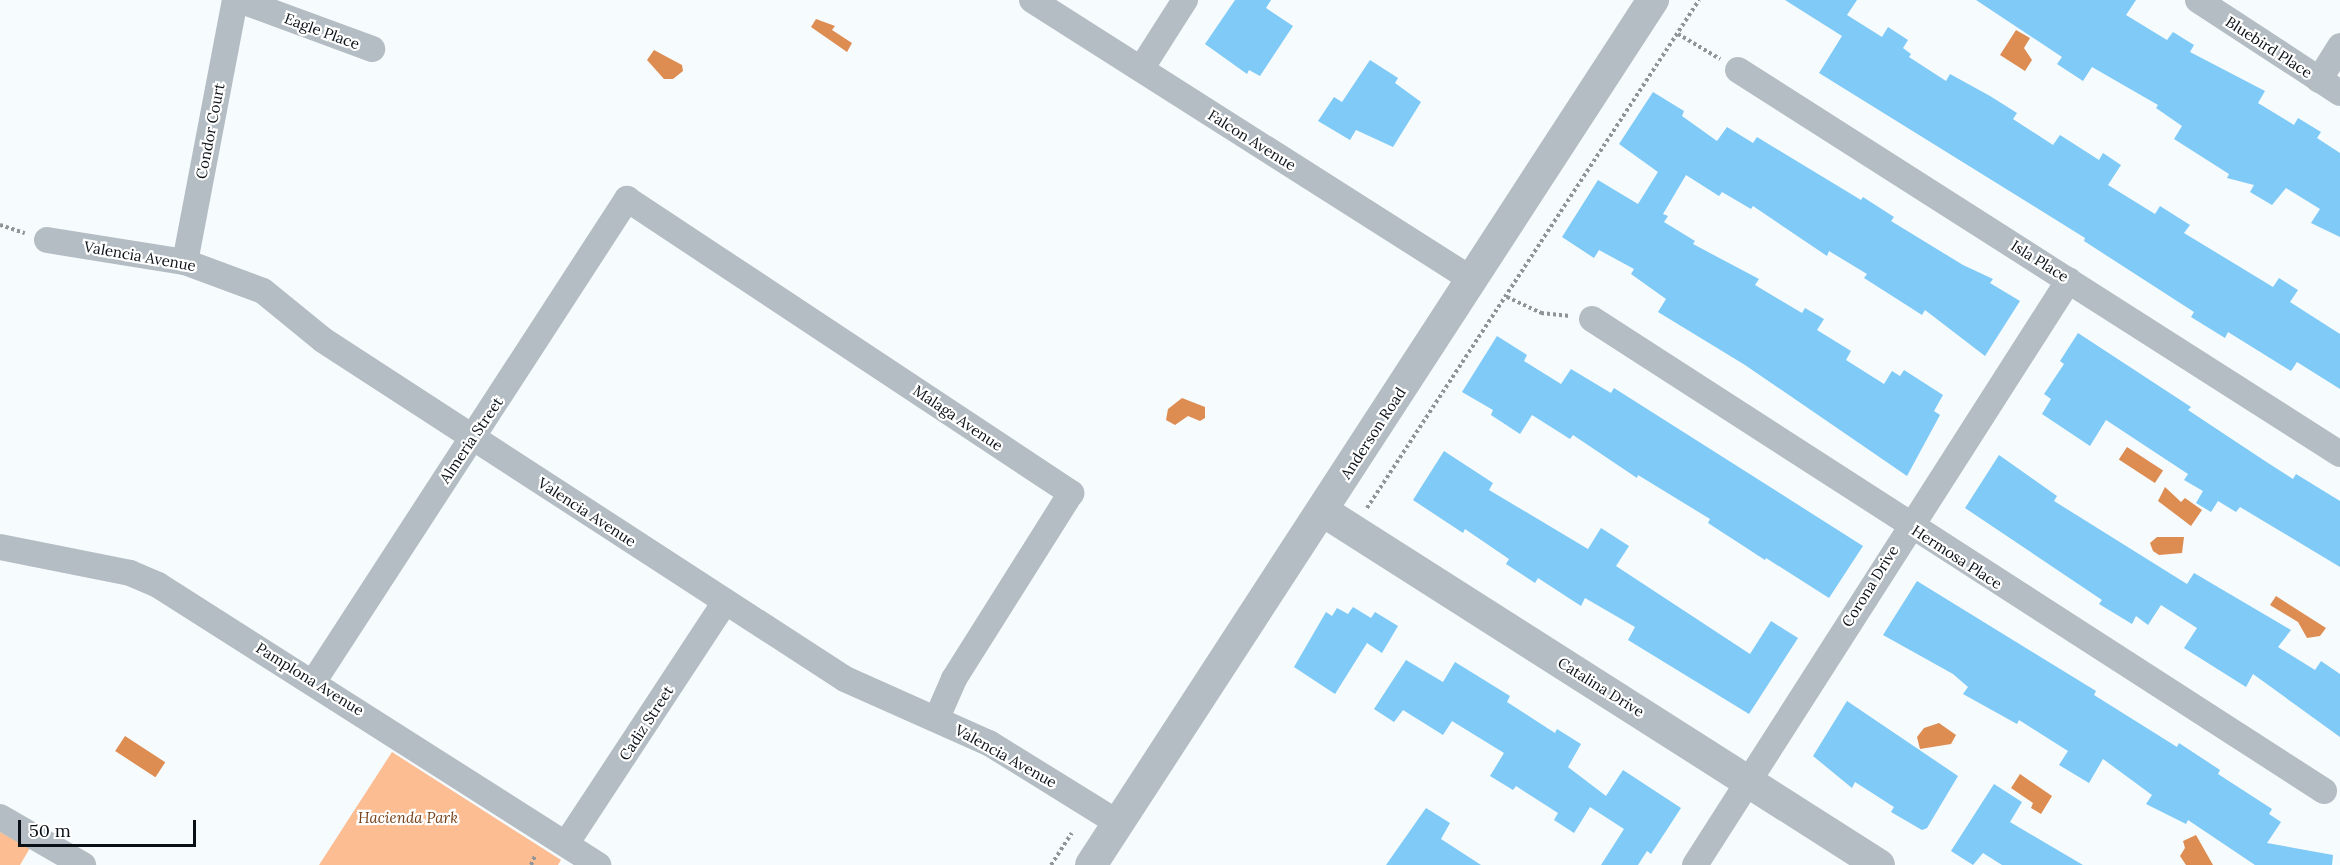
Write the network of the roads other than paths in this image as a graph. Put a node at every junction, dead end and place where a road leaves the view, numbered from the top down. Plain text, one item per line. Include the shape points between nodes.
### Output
1 (237, 0) edge
2 (1032, 0) edge
3 (1185, 0) edge
4 (1653, 0) edge
5 (2198, 0) edge
6 (2340, 46) edge
7 (372, 49) dead end
8 (1141, 69) junction
9 (1738, 70) road end
10 (2330, 87) edge
11 (627, 198) joint
12 (47, 240) dead end
13 (184, 262) junction
14 (1472, 279) junction
15 (2069, 280) junction
16 (1592, 319) road end
17 (472, 437) junction
18 (2340, 454) edge
19 (1323, 510) junction
20 (1908, 526) junction
21 (0, 547) edge
22 (725, 602) junction
23 (314, 681) junction
24 (937, 718) junction
25 (1748, 780) junction
26 (2324, 791) dead end
27 (0, 817) edge
28 (1118, 823) junction
29 (566, 844) junction
30 (83, 865) edge
31 (598, 865) edge
32 (1091, 865) edge
33 (1695, 865) edge
34 (1879, 865) edge

1 - 7 street, Eagle Place
1 - 13 street, Condor Court
2 - 8 street, Falcon Avenue
3 - 8 street
4 - 14 street, Anderson Road
5 - 10 street, Bluebird Place
6 - 10 street
8 - 14 street, Falcon Avenue
9 - 15 street, Isla Place
11 - 17 street, Almeria Street
11 - 24 street, Malaga Avenue via 1071,493 954,679
12 - 13 street, Valencia Avenue
13 - 17 street, Valencia Avenue via 263,291 323,340
14 - 19 street, Anderson Road
15 - 18 street, Isla Place
15 - 20 street, Corona Drive
16 - 20 street, Hermosa Place
17 - 22 street, Valencia Avenue
17 - 23 street, Almeria Street
19 - 25 street, Catalina Drive
19 - 28 street, Anderson Road
20 - 25 street, Corona Drive
20 - 26 street, Hermosa Place
21 - 23 street, Pamplona Avenue via 130,573 158,585
22 - 24 street, Valencia Avenue via 871,693
22 - 29 street, Cadiz Street
23 - 29 street, Pamplona Avenue
24 - 28 street, Valencia Avenue via 989,743
25 - 33 street, Corona Drive
25 - 34 street, Catalina Drive
27 - 30 street
28 - 32 street, Anderson Road
29 - 31 street, Pamplona Avenue

